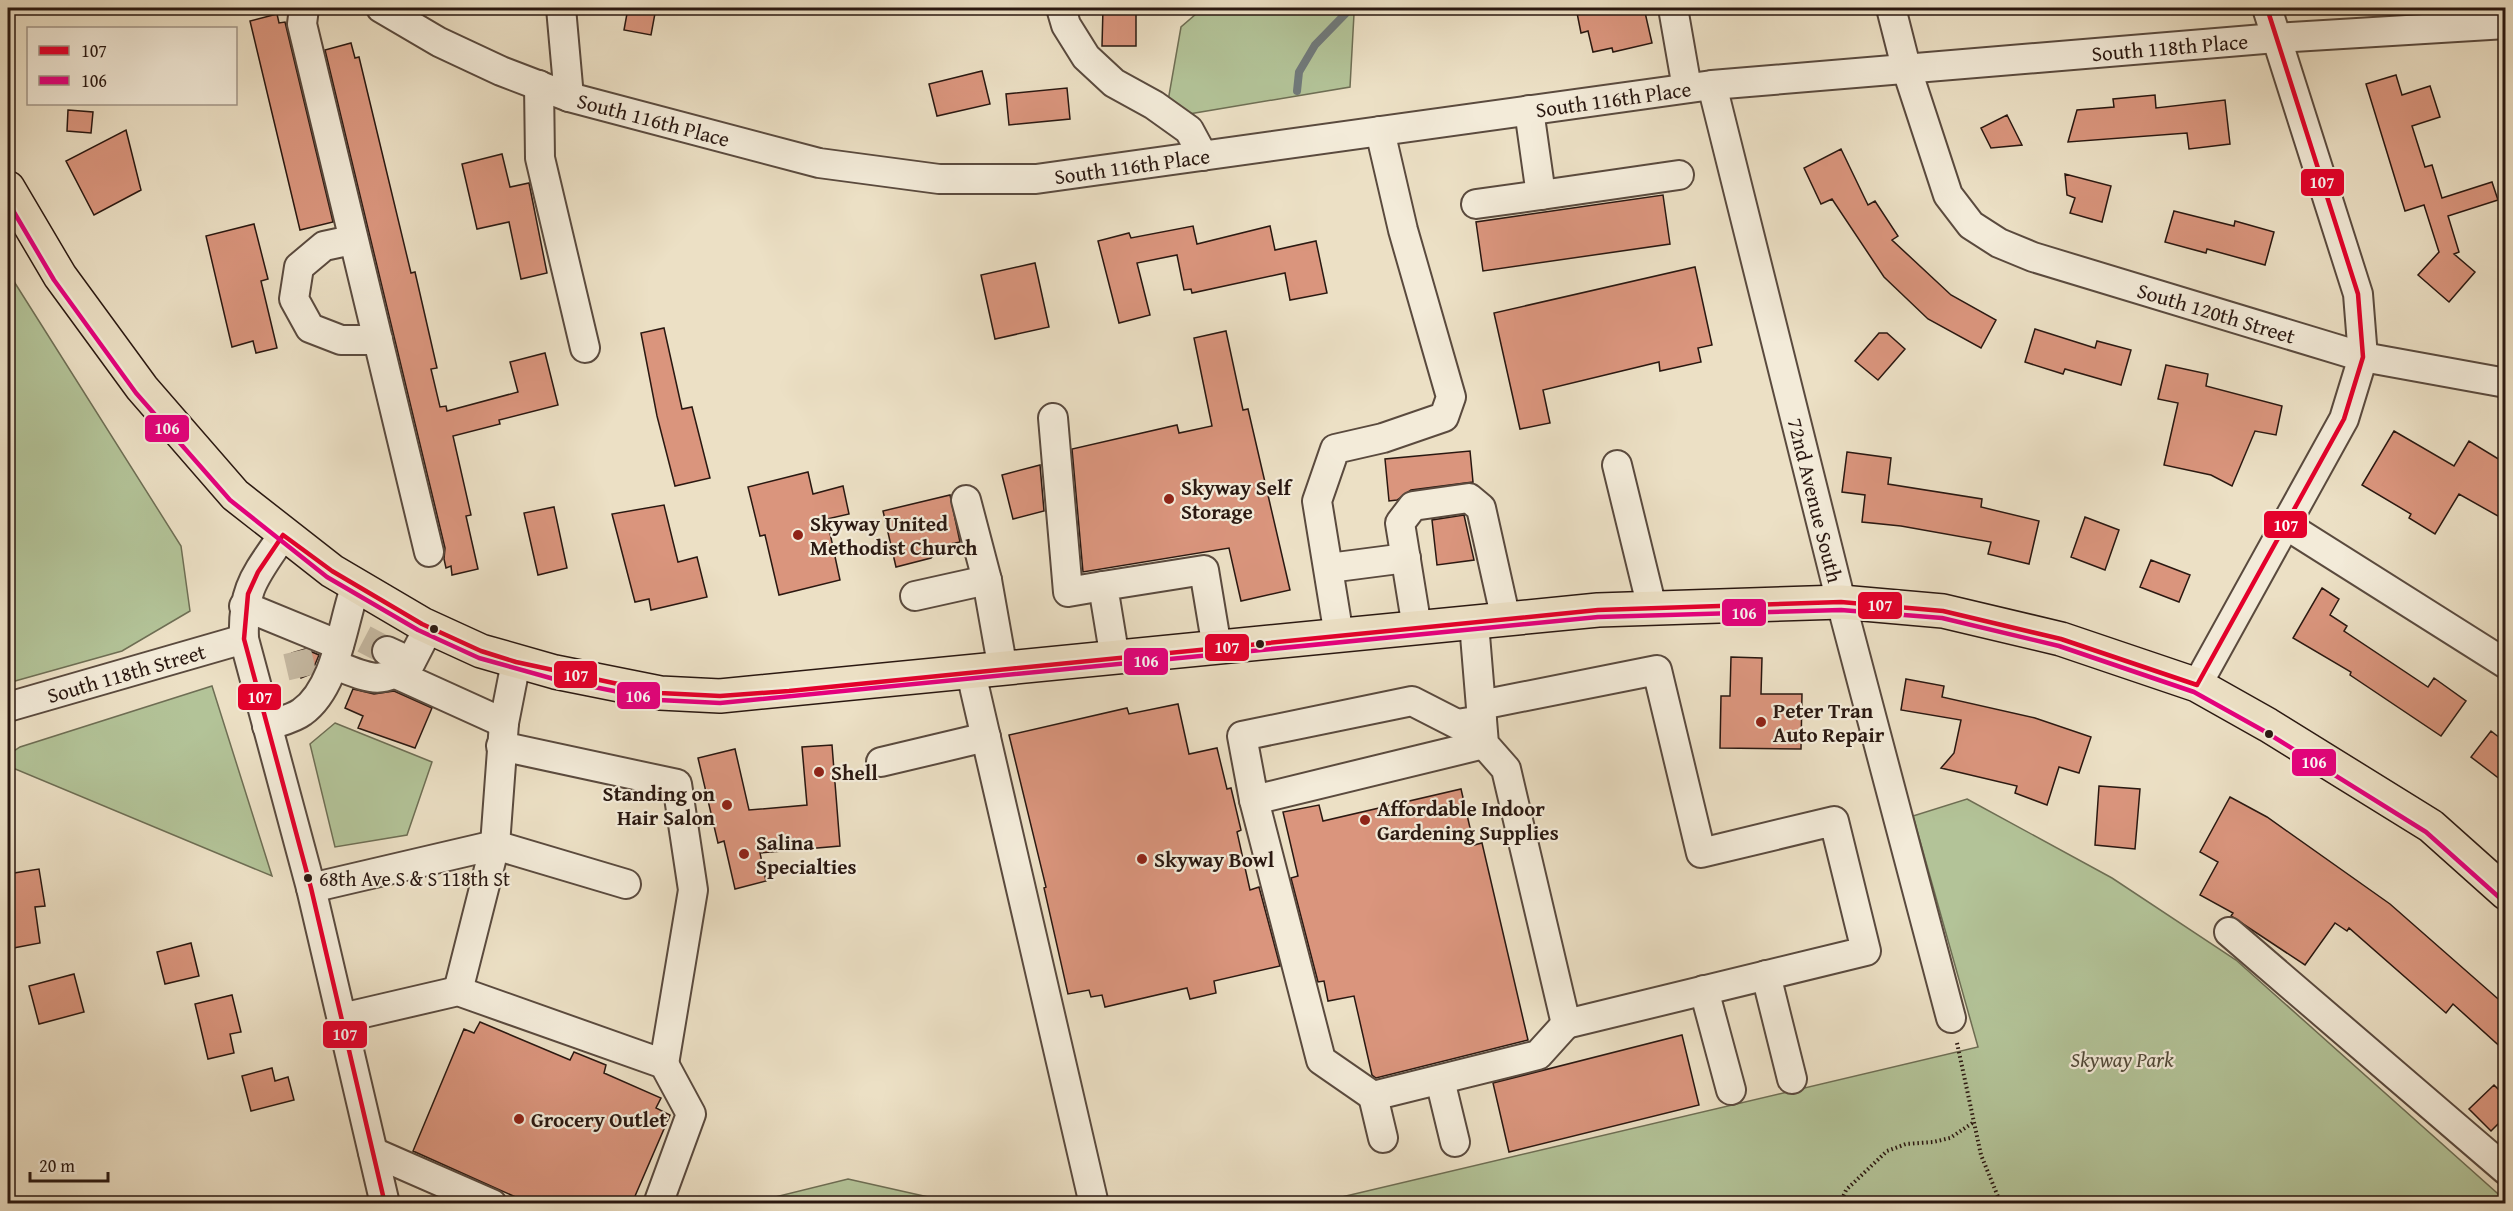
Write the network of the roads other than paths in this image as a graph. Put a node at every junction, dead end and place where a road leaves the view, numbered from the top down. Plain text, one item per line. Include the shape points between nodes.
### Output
1 (304, 8) edge
2 (381, 8) edge
3 (561, 8) edge
4 (1061, 8) edge
5 (1673, 8) edge
6 (1891, 8) edge
7 (2267, 8) edge
8 (2505, 24) edge
9 (2276, 38) junction
10 (1906, 67) junction
11 (539, 85) junction
12 (1700, 87) junction
13 (569, 97) junction
14 (1529, 110) junction
15 (1380, 131) junction
16 (1203, 156) junction
17 (1680, 175) dead end
18 (8, 188) edge
19 (1541, 195) junction
20 (1476, 204) dead end
21 (352, 240) junction
22 (378, 340) junction
23 (585, 348) dead end
24 (2363, 357) junction
25 (2505, 383) edge
26 (1053, 418) dead end
27 (1617, 465) dead end
28 (966, 500) dead end
29 (2286, 525) junction
30 (283, 535) junction
31 (429, 552) dead end
32 (1406, 558) junction
33 (1329, 568) junction
34 (987, 580) junction
35 (356, 585) junction
36 (1103, 586) junction
37 (915, 596) dead end
38 (1841, 602) junction
39 (244, 606) junction
40 (1652, 608) junction
41 (1506, 620) junction
42 (290, 623) junction
43 (1474, 623) junction
44 (429, 627) junction
45 (1417, 628) junction
46 (1339, 636) junction
47 (244, 639) junction
48 (1217, 648) junction
49 (368, 652) junction
50 (1115, 658) junction
51 (516, 662) junction
52 (2505, 664) edge
53 (1004, 670) junction
54 (971, 673) junction
55 (2197, 685) junction
56 (309, 704) junction
57 (8, 707) edge
58 (1482, 723) junction
59 (267, 726) junction
60 (502, 735) junction
61 (986, 737) junction
62 (881, 762) dead end
63 (1254, 800) junction
64 (495, 845) junction
65 (626, 884) dead end
66 (310, 888) junction
67 (2505, 893) edge
68 (2229, 932) dead end
69 (1766, 975) junction
70 (1704, 990) junction
71 (458, 991) junction
72 (342, 1018) junction
73 (1951, 1018) road end
74 (1566, 1024) junction
75 (664, 1064) junction
76 (1792, 1079) dead end
77 (1440, 1080) junction
78 (1731, 1090) dead end
79 (1373, 1096) junction
80 (1383, 1138) dead end
81 (1455, 1142) dead end
82 (373, 1152) junction
83 (2505, 1170) edge
84 (1093, 1200) dead end
85 (385, 1203) edge
86 (492, 1203) edge
87 (658, 1203) edge

1 - 21 street via 302,24
2 - 11 street, South 116th Place via 439,42
3 - 13 street
4 - 16 street via 1066,25 1086,57 1114,83 1189,130
5 - 12 street, 72nd Avenue South
6 - 10 street, South 120th Street
7 - 9 street
8 - 9 street, South 118th Place
9 - 10 street, South 118th Place
9 - 24 street via 2358,294
10 - 12 street, South 116th Place
10 - 24 street, South 120th Street via 1948,195 1971,225 1999,243 2033,257
11 - 13 street, South 116th Place
11 - 23 street via 540,158
12 - 14 street, South 116th Place
12 - 38 street, 72nd Avenue South
13 - 16 street, South 116th Place via 819,163 939,180 1036,179
14 - 15 street, South 116th Place
14 - 19 street
15 - 16 street, South 116th Place
15 - 33 street via 1403,230 1451,397 1444,417 1335,449 1317,501
17 - 19 street
18 - 30 main road via 60,276 142,388 235,495
19 - 20 street
21 - 22 street
21 - 22 street via 324,246 299,267 294,299 310,328 341,340
22 - 31 street
24 - 25 street, South 120th Street
24 - 29 street via 2344,419
26 - 36 street via 1068,592
27 - 40 street
28 - 34 street
29 - 52 street
29 - 55 street
30 - 35 main road
30 - 39 street via 255,576
32 - 33 street
32 - 41 street via 1400,523 1413,506 1469,498 1481,508
32 - 45 street
33 - 46 street
34 - 37 street
34 - 53 street
35 - 44 main road
35 - 49 street
36 - 48 street via 1204,570
36 - 50 street
38 - 40 main road
38 - 55 main road via 1943,611 2061,639
38 - 73 street, 72nd Avenue South
39 - 42 street
39 - 47 street
40 - 41 main road
41 - 43 main road
42 - 49 street
42 - 56 street
43 - 45 main road
43 - 58 street
44 - 49 street
44 - 51 main road
45 - 46 main road
46 - 48 main road
47 - 57 street, South 118th Street
47 - 59 street
48 - 50 main road
49 - 56 street
49 - 60 street
50 - 53 main road
51 - 54 main road via 660,693 720,696
51 - 60 street
53 - 54 main road
54 - 61 street
55 - 67 main road via 2431,826
56 - 59 street via 301,713
58 - 63 street
58 - 63 street via 1457,724 1412,701 1242,736
58 - 69 street via 1657,670 1701,853 1834,821 1866,951
58 - 74 street via 1506,769
59 - 66 street
60 - 64 street
60 - 75 street via 677,784 693,890
61 - 62 street
61 - 84 street
63 - 79 street via 1322,1060
64 - 65 street
64 - 66 street
64 - 71 street
66 - 72 street
68 - 83 street
69 - 70 street
69 - 76 street
70 - 74 street
70 - 78 street
71 - 72 street
71 - 75 street
72 - 82 street
74 - 77 street via 1538,1055
75 - 87 street via 691,1114
77 - 79 street
77 - 81 street
79 - 80 street
82 - 85 street
82 - 86 street

